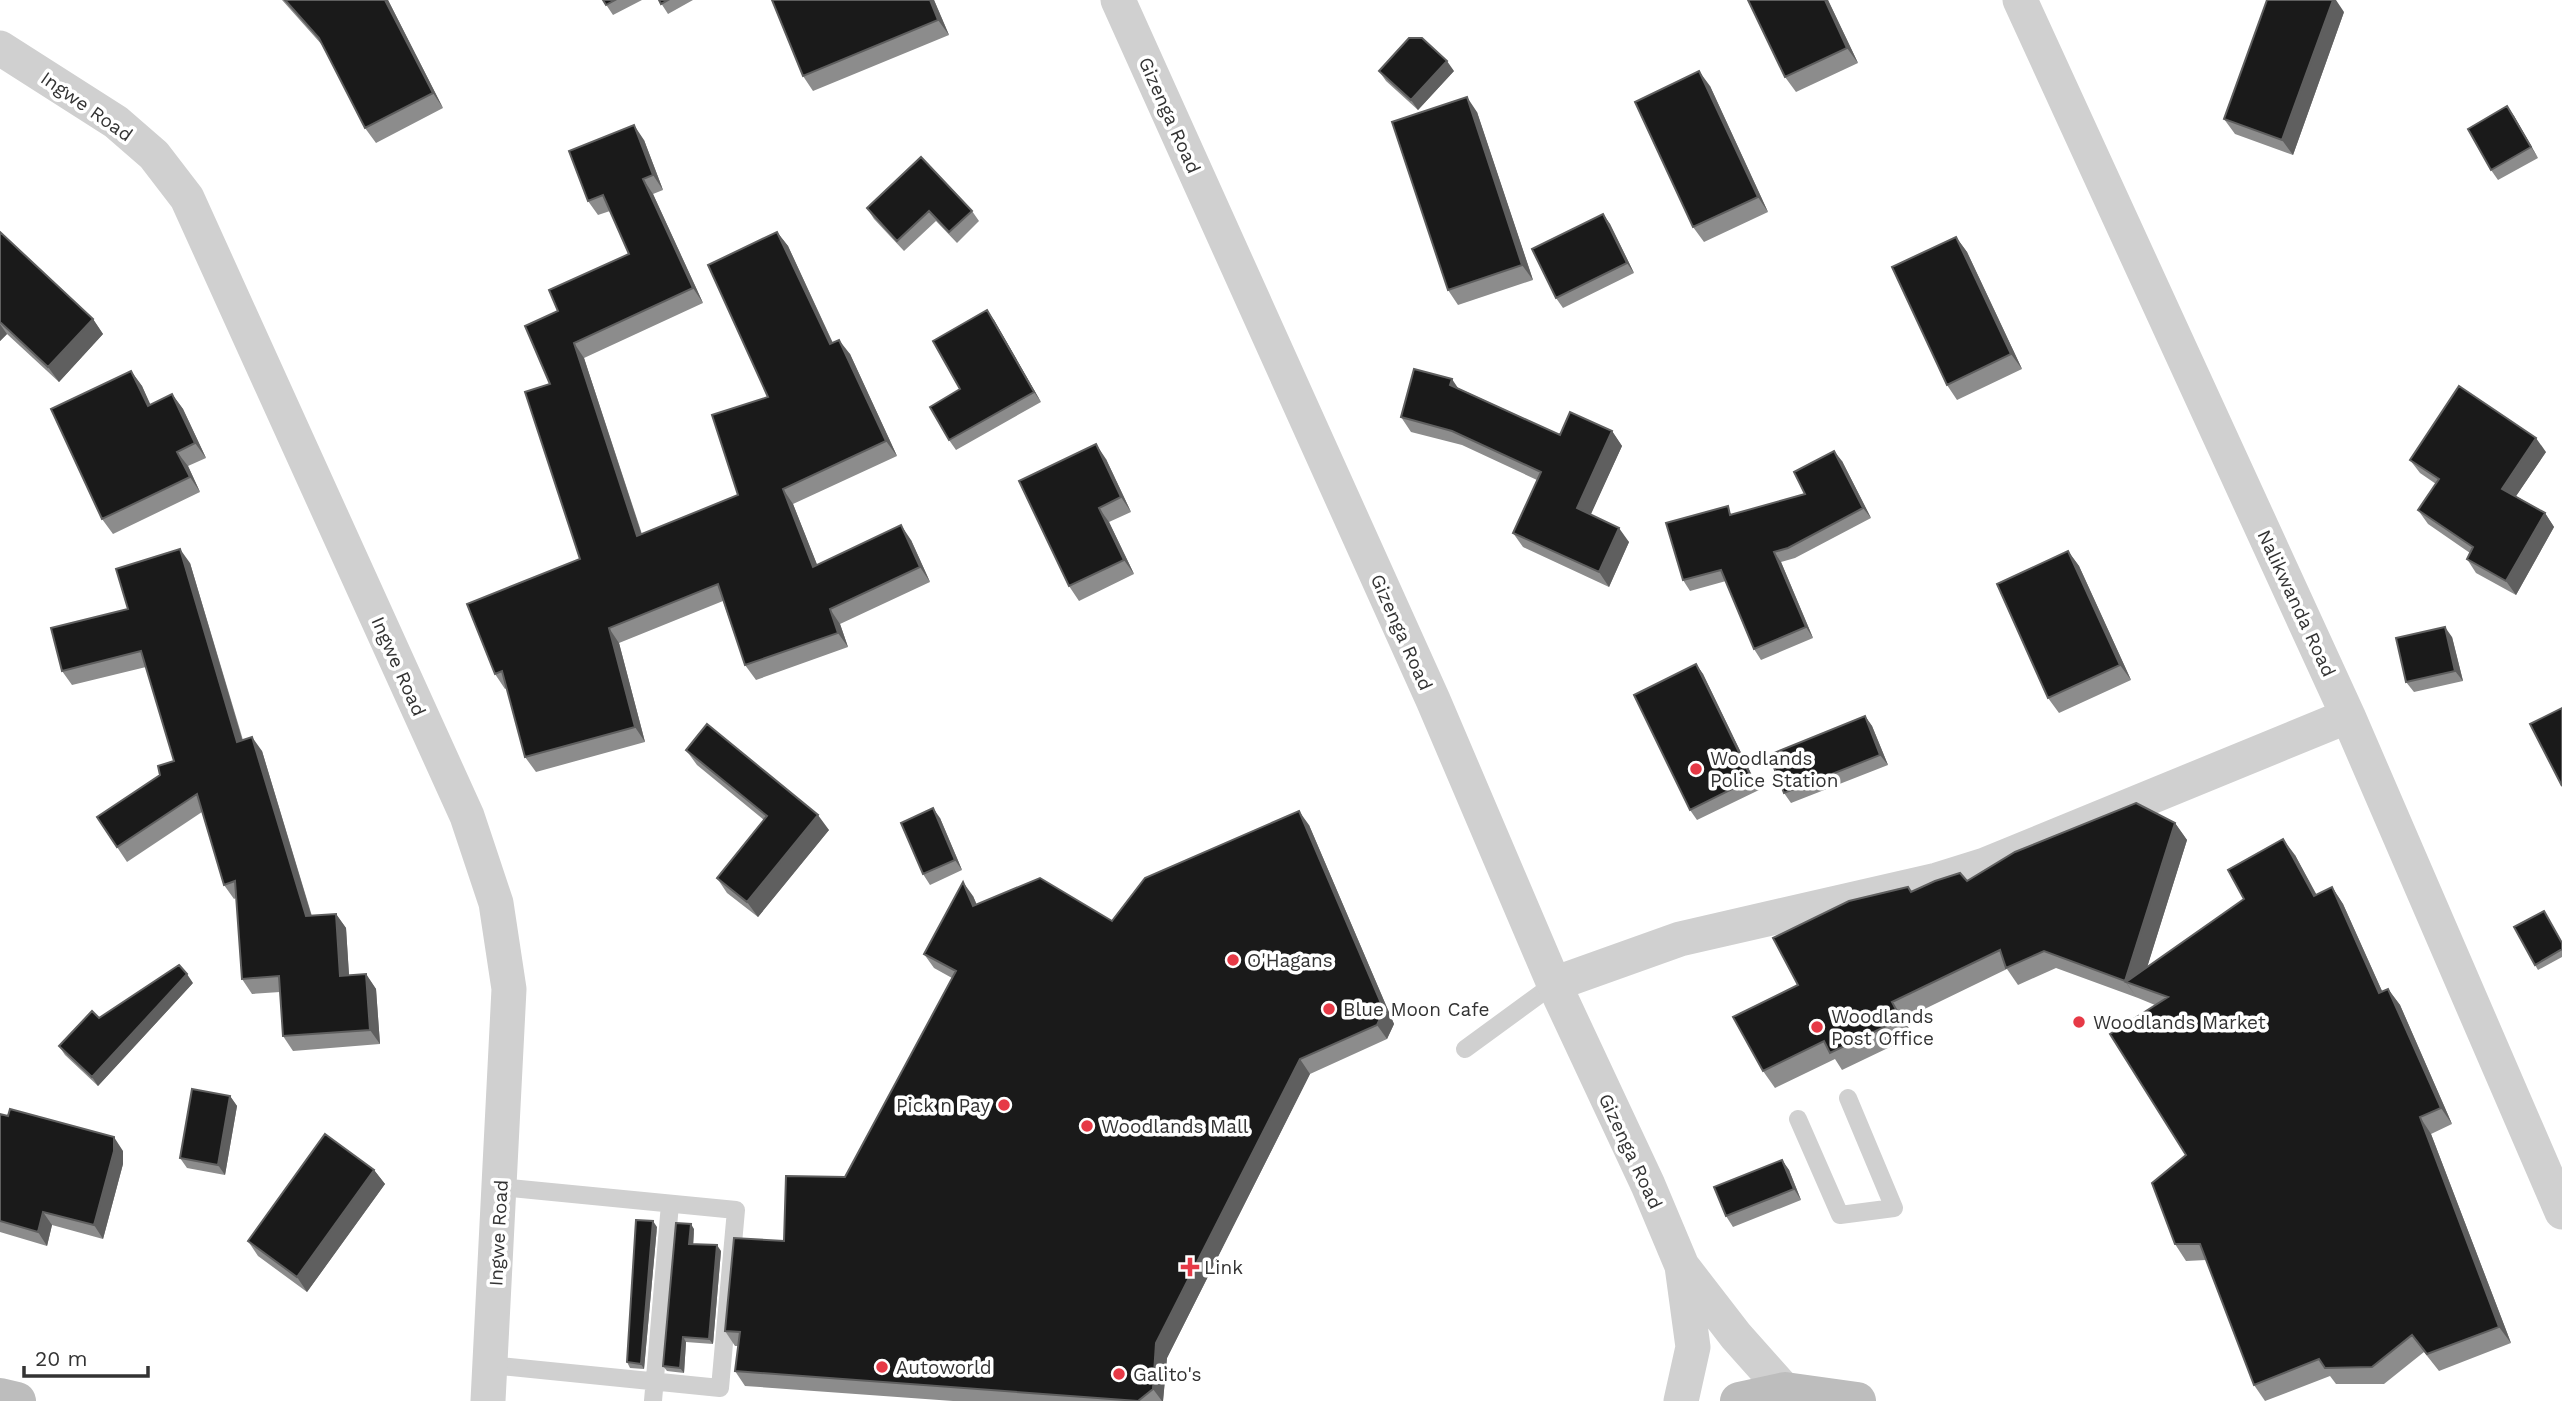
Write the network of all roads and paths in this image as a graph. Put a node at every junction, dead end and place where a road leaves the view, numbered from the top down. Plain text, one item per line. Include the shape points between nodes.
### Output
1 (1118, 0) edge
2 (2020, 0) edge
3 (0, 48) edge
4 (2348, 716) junction
5 (1554, 984) junction
6 (1465, 1049) dead end
7 (1848, 1098) dead end
8 (1798, 1119) dead end
9 (500, 1186) junction
10 (670, 1204) junction
11 (2562, 1212) edge
12 (1682, 1266) junction
13 (490, 1365) junction
14 (654, 1382) junction
15 (1785, 1391) junction
16 (719, 1395) edge
17 (0, 1397) edge
18 (17, 1401) edge
19 (488, 1401) edge
20 (653, 1401) edge
21 (1681, 1401) edge
22 (1739, 1401) edge
23 (1857, 1401) edge

1 - 5 street, Gizenga Road via 1433,700
2 - 4 street, Nalikwanda Road
3 - 9 street, Ingwe Road via 116,122 154,155 187,198 467,816 496,902 509,989
4 - 5 street via 1985,865 1680,939
4 - 11 street, Nalikwanda Road
5 - 6 lane
5 - 12 street, Gizenga Road
7 - 8 lane via 1894,1208 1840,1215
9 - 10 lane
9 - 13 street, Ingwe Road
10 - 14 lane
10 - 16 lane via 736,1210
12 - 15 street, Gizenga Road
12 - 21 street, Gizenga Road via 1693,1347
13 - 14 lane
13 - 19 street, Ingwe Road
14 - 16 lane
14 - 20 lane
15 - 22 main road
15 - 23 main road
17 - 18 main road

